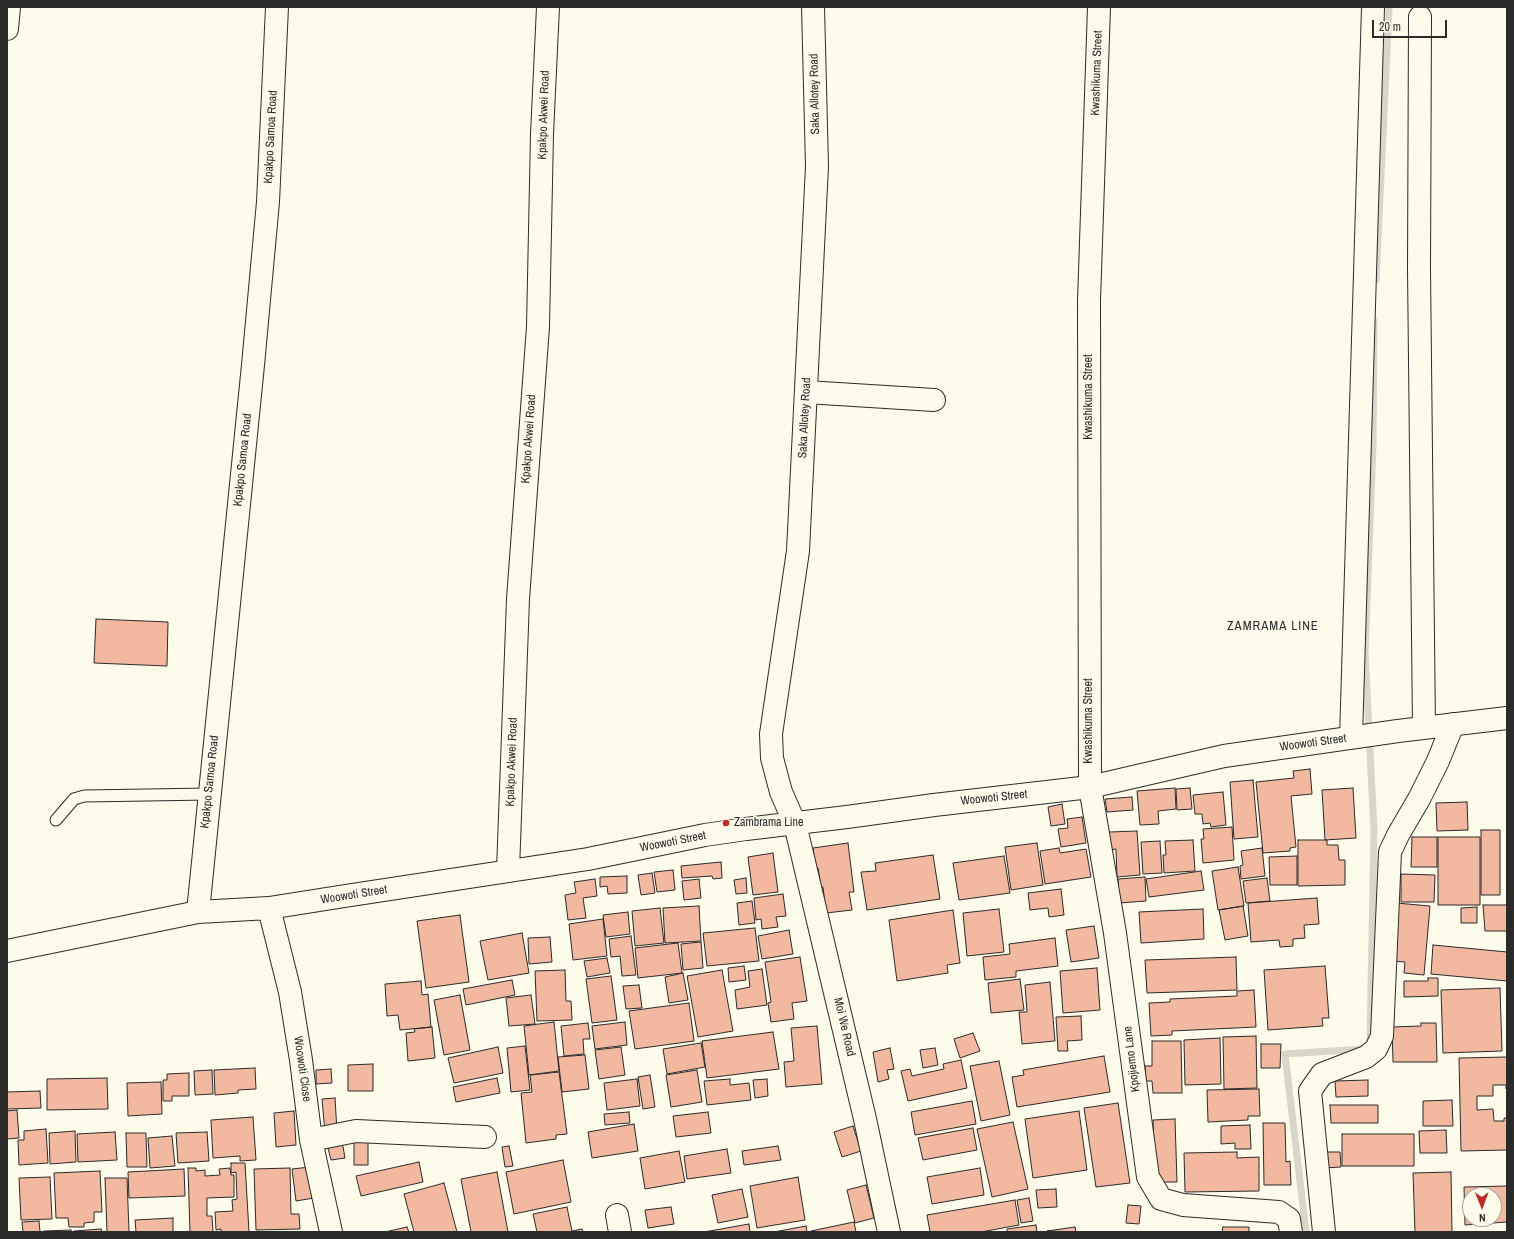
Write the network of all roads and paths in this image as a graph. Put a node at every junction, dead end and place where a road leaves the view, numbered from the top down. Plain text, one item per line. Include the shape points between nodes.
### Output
1 (9, 7) edge
2 (277, 7) edge
3 (548, 7) edge
4 (813, 7) edge
5 (1099, 7) edge
6 (1373, 7) edge
7 (1420, 17) dead end
8 (7, 29) edge
9 (806, 392) junction
10 (934, 400) dead end
11 (1507, 718) edge
12 (1453, 724) junction
13 (1424, 728) junction
14 (1359, 737) junction
15 (1090, 787) junction
16 (209, 794) junction
17 (56, 820) dead end
18 (795, 824) junction
19 (508, 870) junction
20 (269, 908) junction
21 (198, 912) junction
22 (7, 951) edge
23 (485, 1137) dead end
24 (311, 1140) junction
25 (1290, 1226) edge
26 (331, 1232) edge
27 (889, 1232) edge
28 (1324, 1232) edge

1 - 8 street
2 - 16 street, Kpakpo Samoa Road via 268,202
3 - 19 street, Kpakpo Akwei Road via 542,134 538,326 518,599
4 - 9 street, Saka Allotey Road via 817,166
5 - 15 street, Kwashikuma Street via 1089,301
6 - 14 street
7 - 13 street via 1419,277
9 - 10 street
9 - 18 street, Saka Allotey Road via 798,551 771,734 772,758 781,792
11 - 12 street, Woowoti Street
12 - 13 street, Woowoti Street
12 - 28 street via 1426,787 1390,852 1382,1036 1376,1049 1366,1057 1322,1074 1310,1091
13 - 14 street, Woowoti Street
14 - 15 street, Woowoti Street via 1224,756
15 - 18 street, Woowoti Street via 934,804
15 - 25 street, Kpojiemo Lane via 1115,934 1148,1177 1161,1199 1183,1205 1279,1212
16 - 17 lane via 84,796 74,799
16 - 21 street, Kpakpo Samoa Road
18 - 19 street, Woowoti Street via 705,835 588,859
18 - 27 street, Moi We Road
19 - 20 street, Woowoti Street
20 - 21 street, Woowoti Street
20 - 24 street, Woowoti Close via 290,992
21 - 22 street, Woowoti Street
23 - 24 street via 356,1131
24 - 26 street, Woowoti Close

